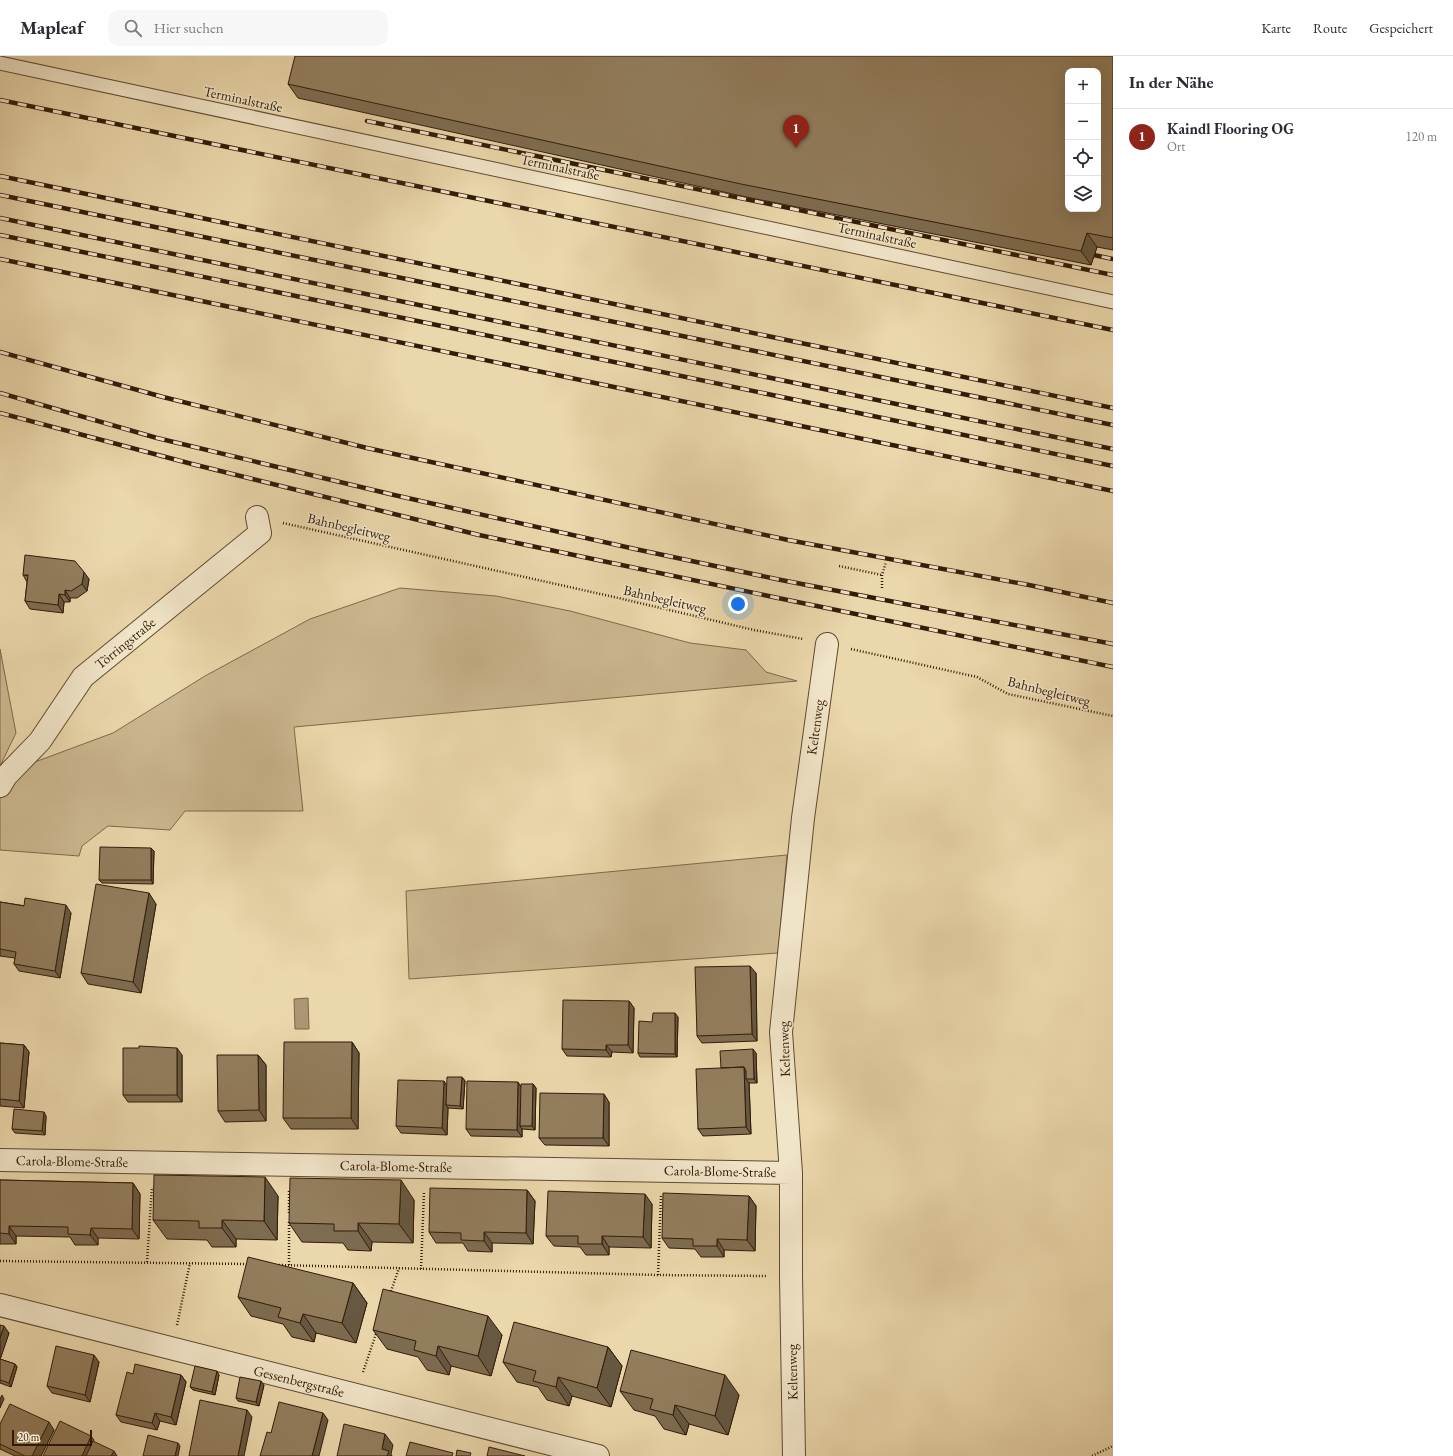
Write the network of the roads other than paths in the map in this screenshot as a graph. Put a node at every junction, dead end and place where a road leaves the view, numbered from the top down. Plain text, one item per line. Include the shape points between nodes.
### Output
1 (0, 63) edge
2 (1113, 302) edge
3 (257, 517) road end
4 (827, 644) road end
5 (0, 786) edge
6 (0, 1160) edge
7 (791, 1173) junction
8 (0, 1306) edge
9 (598, 1456) edge
10 (794, 1456) edge

1 - 2 lane, Terminalstraße
3 - 5 street, Törringstraße via 260,533 83,677 40,742 6,776
4 - 7 street, Keltenweg via 802,818 781,1032
6 - 7 street, Carola-Blome-Straße
7 - 10 street, Keltenweg
8 - 9 street, Gessenbergstraße

